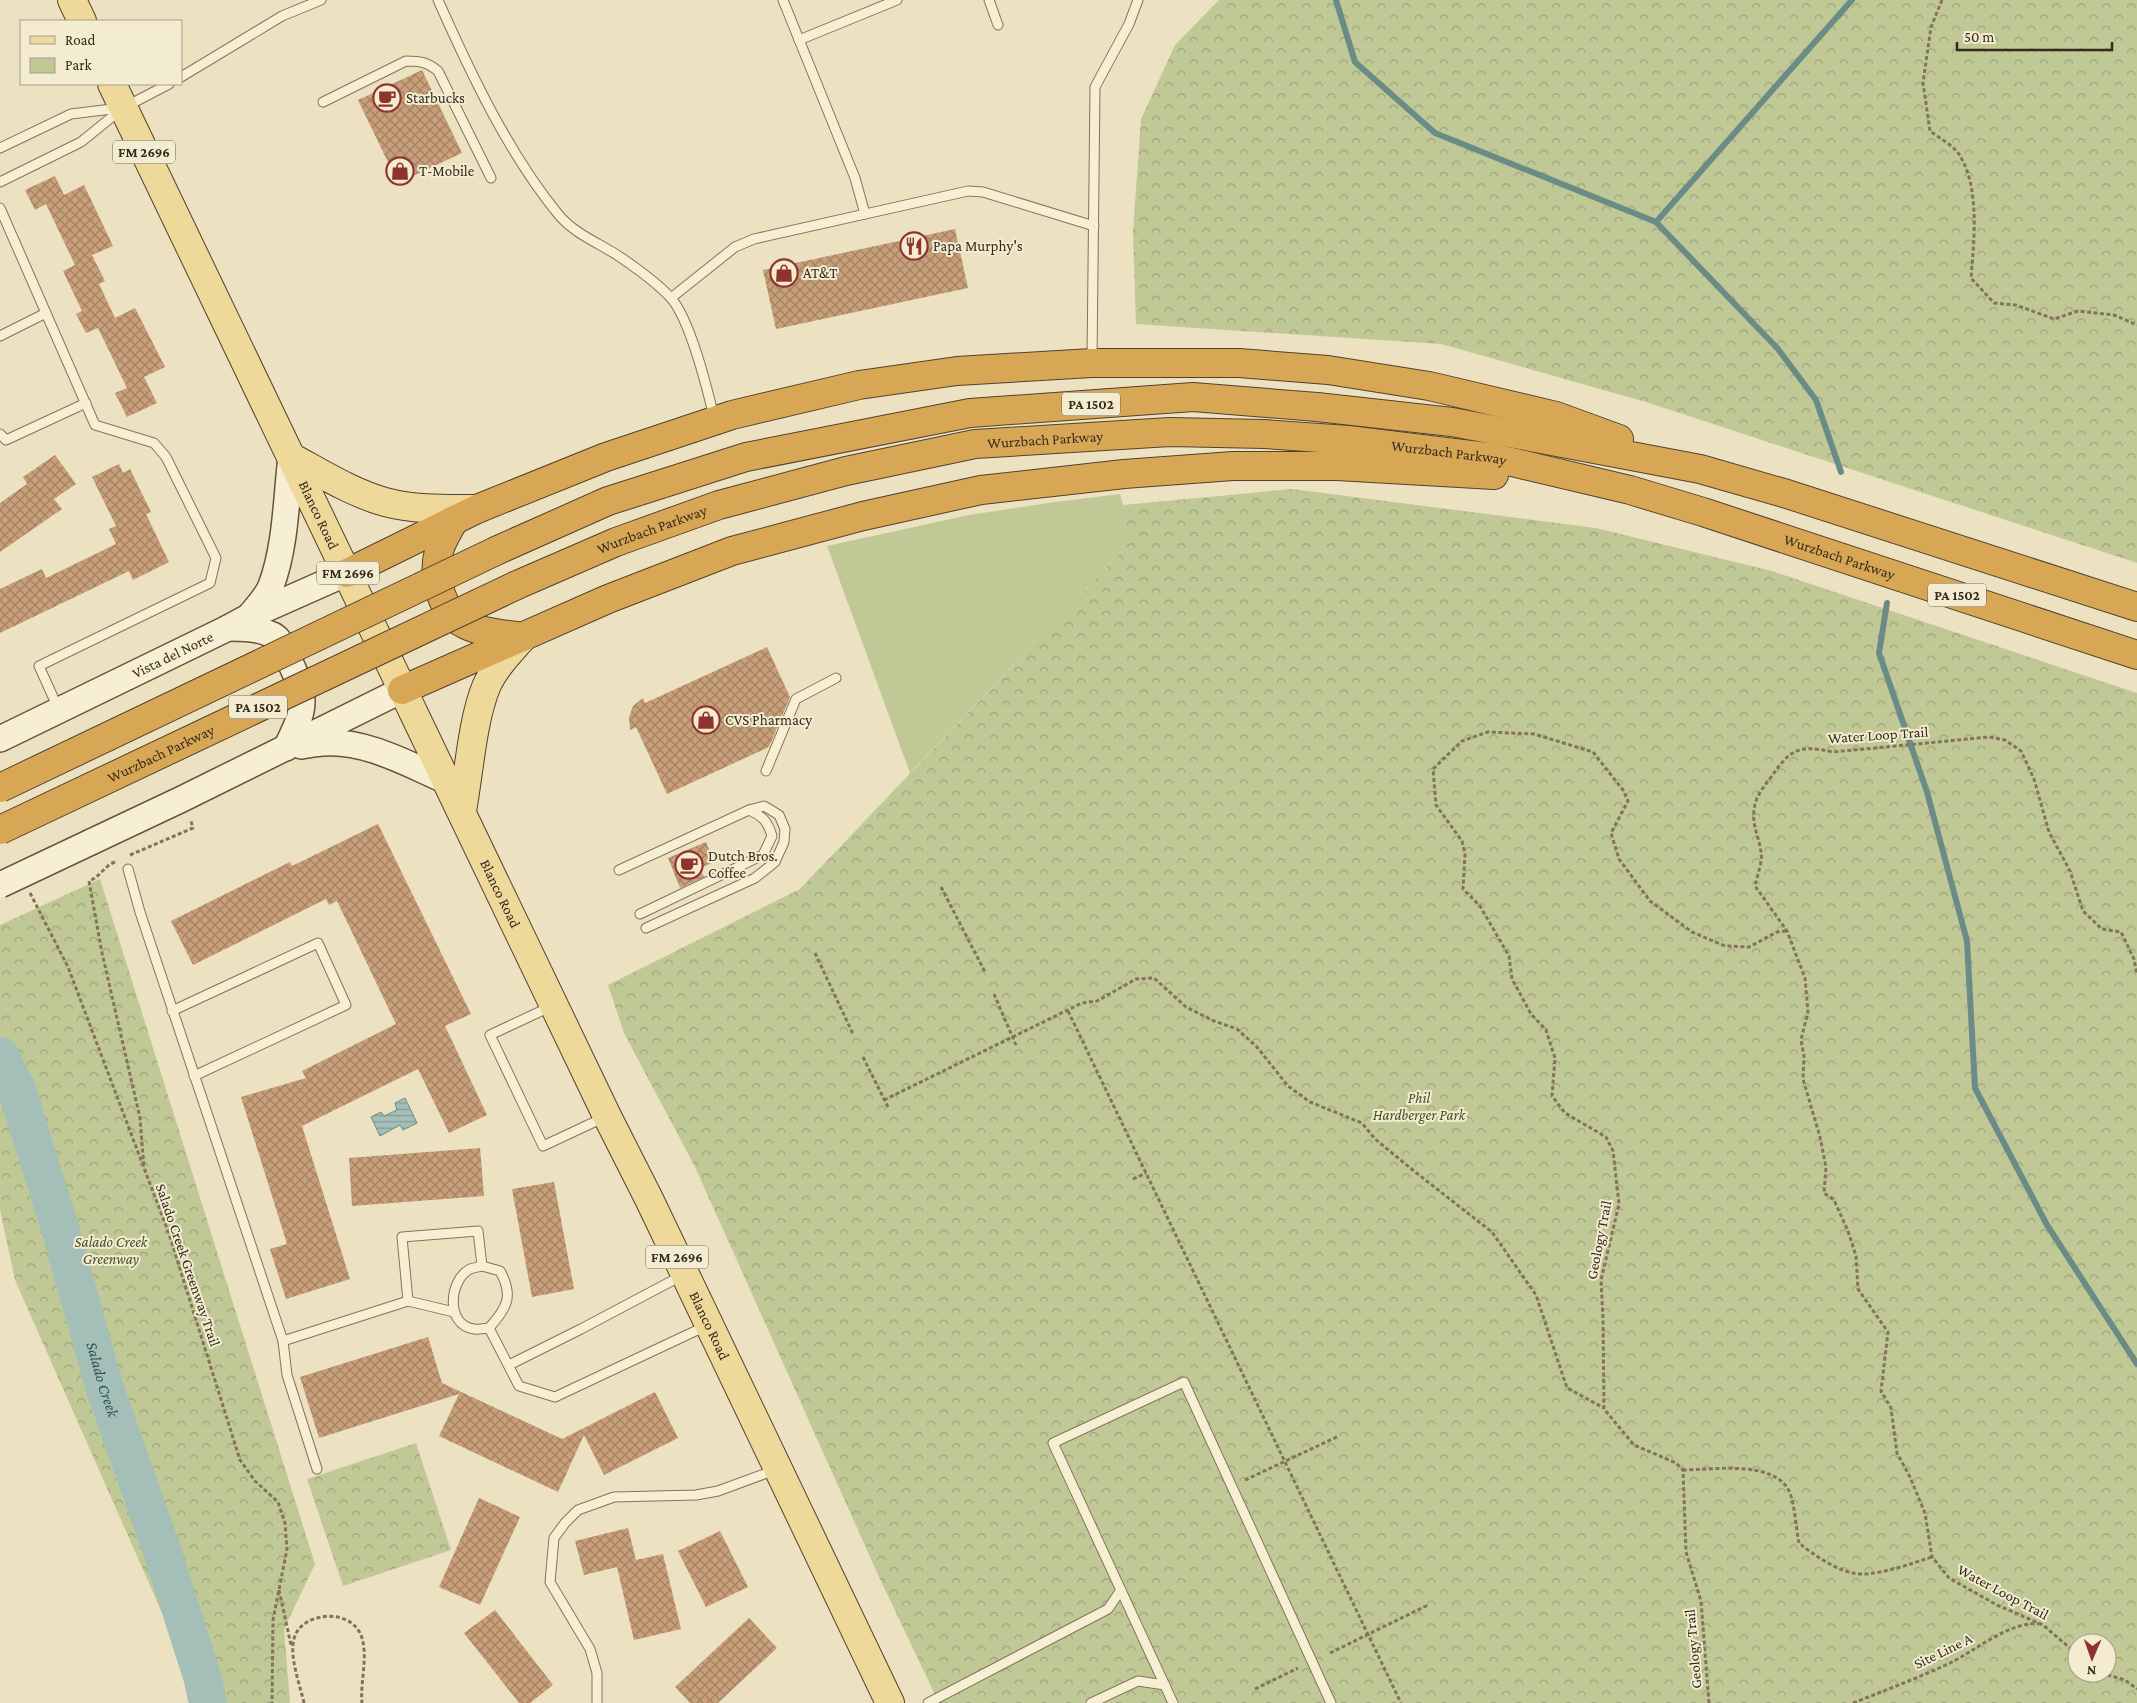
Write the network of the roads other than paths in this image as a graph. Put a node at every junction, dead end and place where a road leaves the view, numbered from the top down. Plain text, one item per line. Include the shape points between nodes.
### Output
1 (72, 0) edge
2 (321, 0) edge
3 (438, 0) edge
4 (783, 0) edge
5 (897, 0) edge
6 (989, 0) edge
7 (1138, 0) edge
8 (82, 20) edge
9 (998, 26) dead end
10 (799, 40) junction
11 (182, 76) edge
12 (112, 85) edge
13 (167, 85) edge
14 (323, 102) dead end
15 (123, 108) junction
16 (0, 148) edge
17 (491, 178) dead end
18 (0, 182) edge
19 (0, 208) edge
20 (865, 214) junction
21 (1094, 226) junction
22 (671, 298) junction
23 (46, 313) junction
24 (0, 336) edge
25 (1092, 363) junction
26 (86, 403) junction
27 (715, 420) junction
28 (0, 434) edge
29 (291, 458) junction
30 (1700, 469) junction
31 (1630, 490) junction
32 (466, 514) junction
33 (347, 573) junction
34 (2137, 607) edge
35 (250, 616) junction
36 (228, 628) junction
37 (523, 637) junction
38 (2137, 655) edge
39 (836, 678) dead end
40 (402, 690) junction
41 (59, 710) junction
42 (0, 739) edge
43 (286, 748) junction
44 (766, 771) dead end
45 (447, 781) junction
46 (0, 788) edge
47 (749, 810) junction
48 (462, 812) junction
49 (0, 830) edge
50 (128, 869) dead end
51 (619, 870) dead end
52 (0, 885) edge
53 (640, 914) dead end
54 (646, 928) dead end
55 (554, 1005) junction
56 (172, 1011) junction
57 (194, 1076) junction
58 (607, 1116) junction
59 (482, 1266) junction
60 (685, 1274) junction
61 (408, 1300) junction
62 (454, 1312) junction
63 (709, 1324) junction
64 (490, 1328) junction
65 (283, 1341) junction
66 (509, 1365) junction
67 (317, 1469) dead end
68 (777, 1469) junction
69 (1121, 1590) junction
70 (1165, 1685) junction
71 (597, 1703) edge
72 (889, 1703) edge
73 (928, 1703) edge
74 (1091, 1703) edge
75 (1173, 1703) edge
76 (1331, 1703) edge

1 - 8 main road
2 - 11 lane via 282,16
3 - 22 lane via 518,160 559,216 585,237 623,259
4 - 10 lane
5 - 10 lane
6 - 9 lane
7 - 21 lane via 1129,24 1095,87
10 - 20 lane via 855,178
12 - 15 main road, Blanco Road / FM 2696
13 - 15 lane
14 - 17 lane via 406,61 430,64 438,71
15 - 16 lane via 71,114
15 - 18 lane via 81,142
15 - 29 main road, Blanco Road / FM 2696
19 - 23 lane
20 - 21 lane via 976,191
20 - 22 lane via 754,239 735,247
21 - 25 lane
22 - 27 lane via 687,327
23 - 24 lane
23 - 26 lane
25 - 27 highway via 957,371 868,384
25 - 30 highway via 1239,363 1328,370 1429,386 1556,416
26 - 28 lane via 6,440
26 - 41 lane via 95,425 154,443 166,456 216,558 210,583 39,666
27 - 32 highway via 606,457
29 - 32 main road via 386,502
29 - 33 main road, Blanco Road / FM 2696
29 - 35 street via 276,568 270,588
30 - 34 highway, Wurzbach Parkway / PA 1502
30 - 46 highway, Wurzbach Parkway / PA 1502, bridge via 1452,422 1317,407 1193,398 970,413 746,457 608,501 498,550
31 - 37 highway via 1485,474 1337,466 1233,466 981,490 862,516 732,551 608,599
31 - 38 highway, Wurzbach Parkway / PA 1502
31 - 49 highway, Wurzbach Parkway / PA 1502, bridge via 1495,458 1348,440 1264,434 1170,432 975,444 846,471 719,505 616,542 517,585
32 - 33 highway
32 - 37 highway via 442,543 437,562 438,585 446,603 457,619 473,628
33 - 35 street, Vista del Norte
33 - 40 main road, Blanco Road / FM 2696
35 - 36 street, Vista del Norte
36 - 41 street, Vista del Norte
36 - 43 street via 249,628 272,634 280,642 300,682 302,712
37 - 40 highway
37 - 48 main road via 497,668 487,686
39 - 44 lane via 796,699
40 - 43 street
40 - 45 main road, Blanco Road / FM 2696
41 - 42 street, Vista del Norte
43 - 45 street via 325,742 363,748
43 - 52 street, bridge
45 - 48 main road, Blanco Road / FM 2696
47 - 51 lane
47 - 53 lane via 761,815 768,823 772,836 763,854
47 - 54 lane via 764,806 779,815 785,828 784,842 775,862 755,878
48 - 55 main road, Blanco Road / FM 2696
50 - 56 lane
55 - 58 main road, Blanco Road / FM 2696
55 - 58 lane via 490,1035 543,1146
56 - 57 lane
56 - 57 lane via 318,942 346,1004
57 - 65 lane
58 - 60 main road, Blanco Road / FM 2696
59 - 61 lane via 478,1231 402,1237
59 - 62 lane via 470,1269 459,1278 452,1296
59 - 64 lane via 500,1272 506,1283 508,1302
60 - 63 main road, Blanco Road / FM 2696
60 - 66 lane
61 - 62 lane
61 - 65 lane
62 - 64 lane via 472,1329
63 - 66 lane via 554,1397 519,1386
63 - 68 main road, Blanco Road / FM 2696
64 - 66 lane
65 - 67 lane via 287,1376
68 - 71 lane via 718,1491 696,1495 614,1497 578,1510 565,1523 554,1538 550,1582 590,1649 597,1673
68 - 72 main road, Blanco Road / FM 2696
69 - 70 lane
69 - 73 lane via 1108,1610
69 - 76 lane via 1053,1443 1184,1382
70 - 74 lane via 1138,1680
70 - 75 lane

